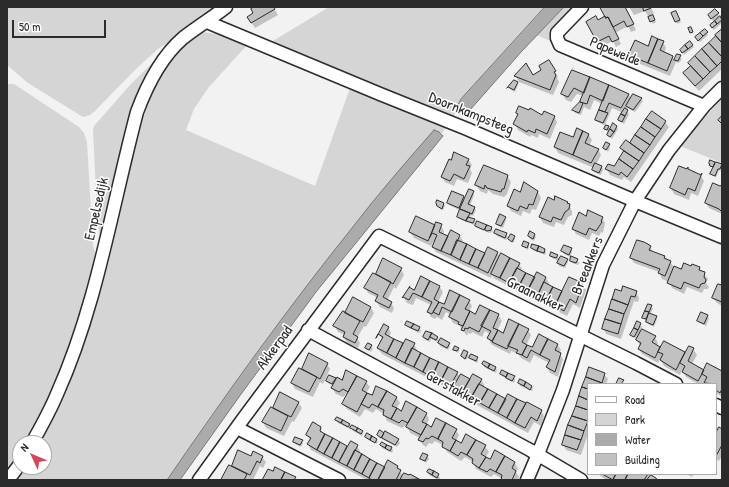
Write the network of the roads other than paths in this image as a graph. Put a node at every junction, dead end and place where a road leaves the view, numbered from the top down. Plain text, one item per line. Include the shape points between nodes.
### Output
1 (226, 7) edge
2 (582, 7) edge
3 (207, 22) junction
4 (722, 88) edge
5 (704, 106) junction
6 (635, 201) junction
7 (379, 236) joint
8 (722, 237) edge
9 (308, 330) junction
10 (579, 335) junction
11 (674, 383) edge
12 (237, 428) junction
13 (36, 435) edge
14 (538, 454) junction
15 (199, 480) edge
16 (339, 480) edge
17 (527, 480) edge
18 (581, 480) edge

1 - 3 street, Empelsedijk
2 - 5 street, Papeweide via 557,33 556,38 560,45
3 - 6 street, Doornkampsteeg
3 - 13 street, Empelsedijk via 175,46 145,90 82,329 57,394
4 - 5 street, Breeakkers
5 - 6 street, Breeakkers
6 - 8 street, Doornkampsteeg
6 - 10 street, Breeakkers via 603,265
7 - 9 street, Akkerpad
7 - 10 street, Graanakker
9 - 12 street, Akkerpad
9 - 14 street, Gerstakker
10 - 11 street, Graanakker
10 - 14 street, Breeakkers via 563,390
12 - 15 street, Akkerpad
12 - 16 street
14 - 17 street, Breeakkers
14 - 18 street, Gerstakker

